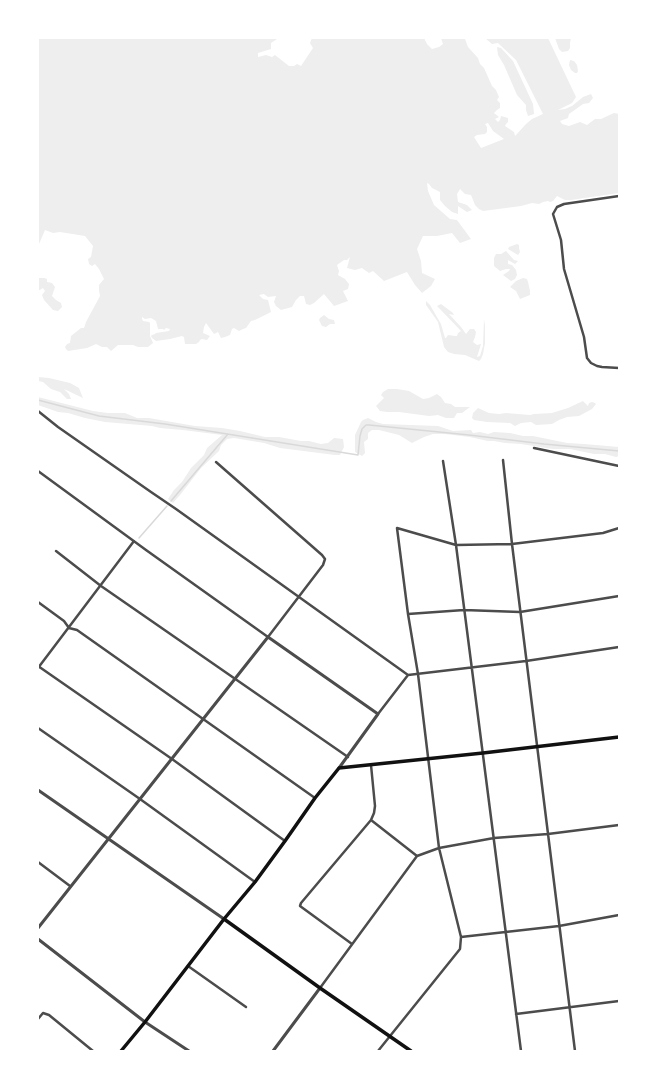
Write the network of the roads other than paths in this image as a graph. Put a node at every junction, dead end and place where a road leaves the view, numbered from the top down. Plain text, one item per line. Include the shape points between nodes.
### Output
1 (619, 196) edge
2 (619, 368) edge
3 (38, 411) edge
4 (534, 448) dead end
5 (503, 460) dead end
6 (443, 461) dead end
7 (216, 462) dead end
8 (619, 466) edge
9 (38, 471) edge
10 (619, 528) edge
11 (134, 541) junction
12 (512, 544) junction
13 (456, 545) junction
14 (56, 551) dead end
15 (101, 586) junction
16 (619, 596) edge
17 (298, 597) junction
18 (38, 602) edge
19 (464, 610) junction
20 (520, 612) junction
21 (408, 614) junction
22 (68, 628) junction
23 (268, 637) junction
24 (619, 647) edge
25 (526, 661) junction
26 (38, 667) edge
27 (472, 668) junction
28 (418, 674) junction
29 (408, 675) junction
30 (236, 678) junction
31 (378, 714) junction
32 (204, 719) junction
33 (38, 728) edge
34 (619, 737) edge
35 (537, 747) junction
36 (483, 753) junction
37 (348, 757) junction
38 (172, 758) junction
39 (429, 759) junction
40 (371, 765) junction
41 (339, 768) junction
42 (38, 790) edge
43 (315, 798) junction
44 (140, 799) junction
45 (371, 820) junction
46 (619, 825) edge
47 (548, 834) junction
48 (494, 838) junction
49 (108, 839) junction
50 (286, 841) junction
51 (439, 848) junction
52 (417, 856) junction
53 (38, 862) edge
54 (255, 882) junction
55 (70, 886) junction
56 (619, 915) edge
57 (224, 919) junction
58 (559, 926) junction
59 (38, 928) edge
60 (506, 932) junction
61 (461, 937) junction
62 (38, 939) edge
63 (352, 944) junction
64 (188, 965) junction
65 (320, 988) junction
66 (619, 1001) edge
67 (246, 1007) dead end
68 (569, 1007) junction
69 (516, 1014) junction
70 (38, 1019) edge
71 (145, 1022) junction
72 (389, 1036) junction
73 (93, 1051) edge
74 (121, 1051) edge
75 (189, 1051) edge
76 (273, 1051) edge
77 (378, 1051) edge
78 (410, 1051) edge
79 (521, 1051) edge
80 (575, 1051) edge

1 - 2 street via 564,204 557,207 553,214 587,358 597,366
3 - 17 street
4 - 8 street
5 - 12 street
6 - 13 street
7 - 17 street via 322,554 323,566
9 - 11 street
10 - 12 street via 603,533
11 - 15 street
11 - 23 street
12 - 13 street
12 - 20 street
13 - 19 street
13 - 21 street via 397,528
14 - 15 street
15 - 22 street
15 - 30 street
16 - 20 street
17 - 23 street
17 - 29 street
18 - 22 street via 64,621
19 - 20 street
19 - 21 street
19 - 27 street
20 - 25 street
21 - 28 street
22 - 26 street
22 - 32 street via 77,630
23 - 30 street
23 - 31 street
24 - 25 street
25 - 27 street
25 - 35 street
26 - 38 street
27 - 28 street
27 - 36 street
28 - 29 street
28 - 39 street
29 - 31 street
30 - 32 street
30 - 37 street
31 - 37 street
32 - 38 street
32 - 43 street
33 - 44 street
34 - 35 main road
35 - 36 main road
35 - 47 street
36 - 39 main road
36 - 48 street
37 - 41 street
38 - 44 street
38 - 50 street
39 - 40 main road
39 - 51 street
40 - 41 main road
40 - 45 street via 375,806
41 - 43 main road
42 - 49 street
43 - 50 main road
44 - 49 street
44 - 54 street
45 - 52 street
45 - 63 street via 300,906
46 - 47 street
47 - 48 street
47 - 58 street
48 - 51 street
48 - 60 street
49 - 55 street
49 - 57 street
50 - 54 main road
51 - 52 street
51 - 61 street
52 - 63 street
53 - 55 street
54 - 57 main road
55 - 59 street
56 - 58 street
57 - 64 main road
57 - 65 main road
58 - 60 street
58 - 68 street
60 - 61 street
60 - 69 street
61 - 72 street via 460,949
62 - 71 street
63 - 65 street
64 - 67 street
64 - 71 main road
65 - 72 main road
65 - 76 street
66 - 68 street
68 - 69 street
68 - 80 street
69 - 79 street
70 - 73 street via 43,1013 48,1015
71 - 74 main road
71 - 75 street
72 - 77 street
72 - 78 main road

